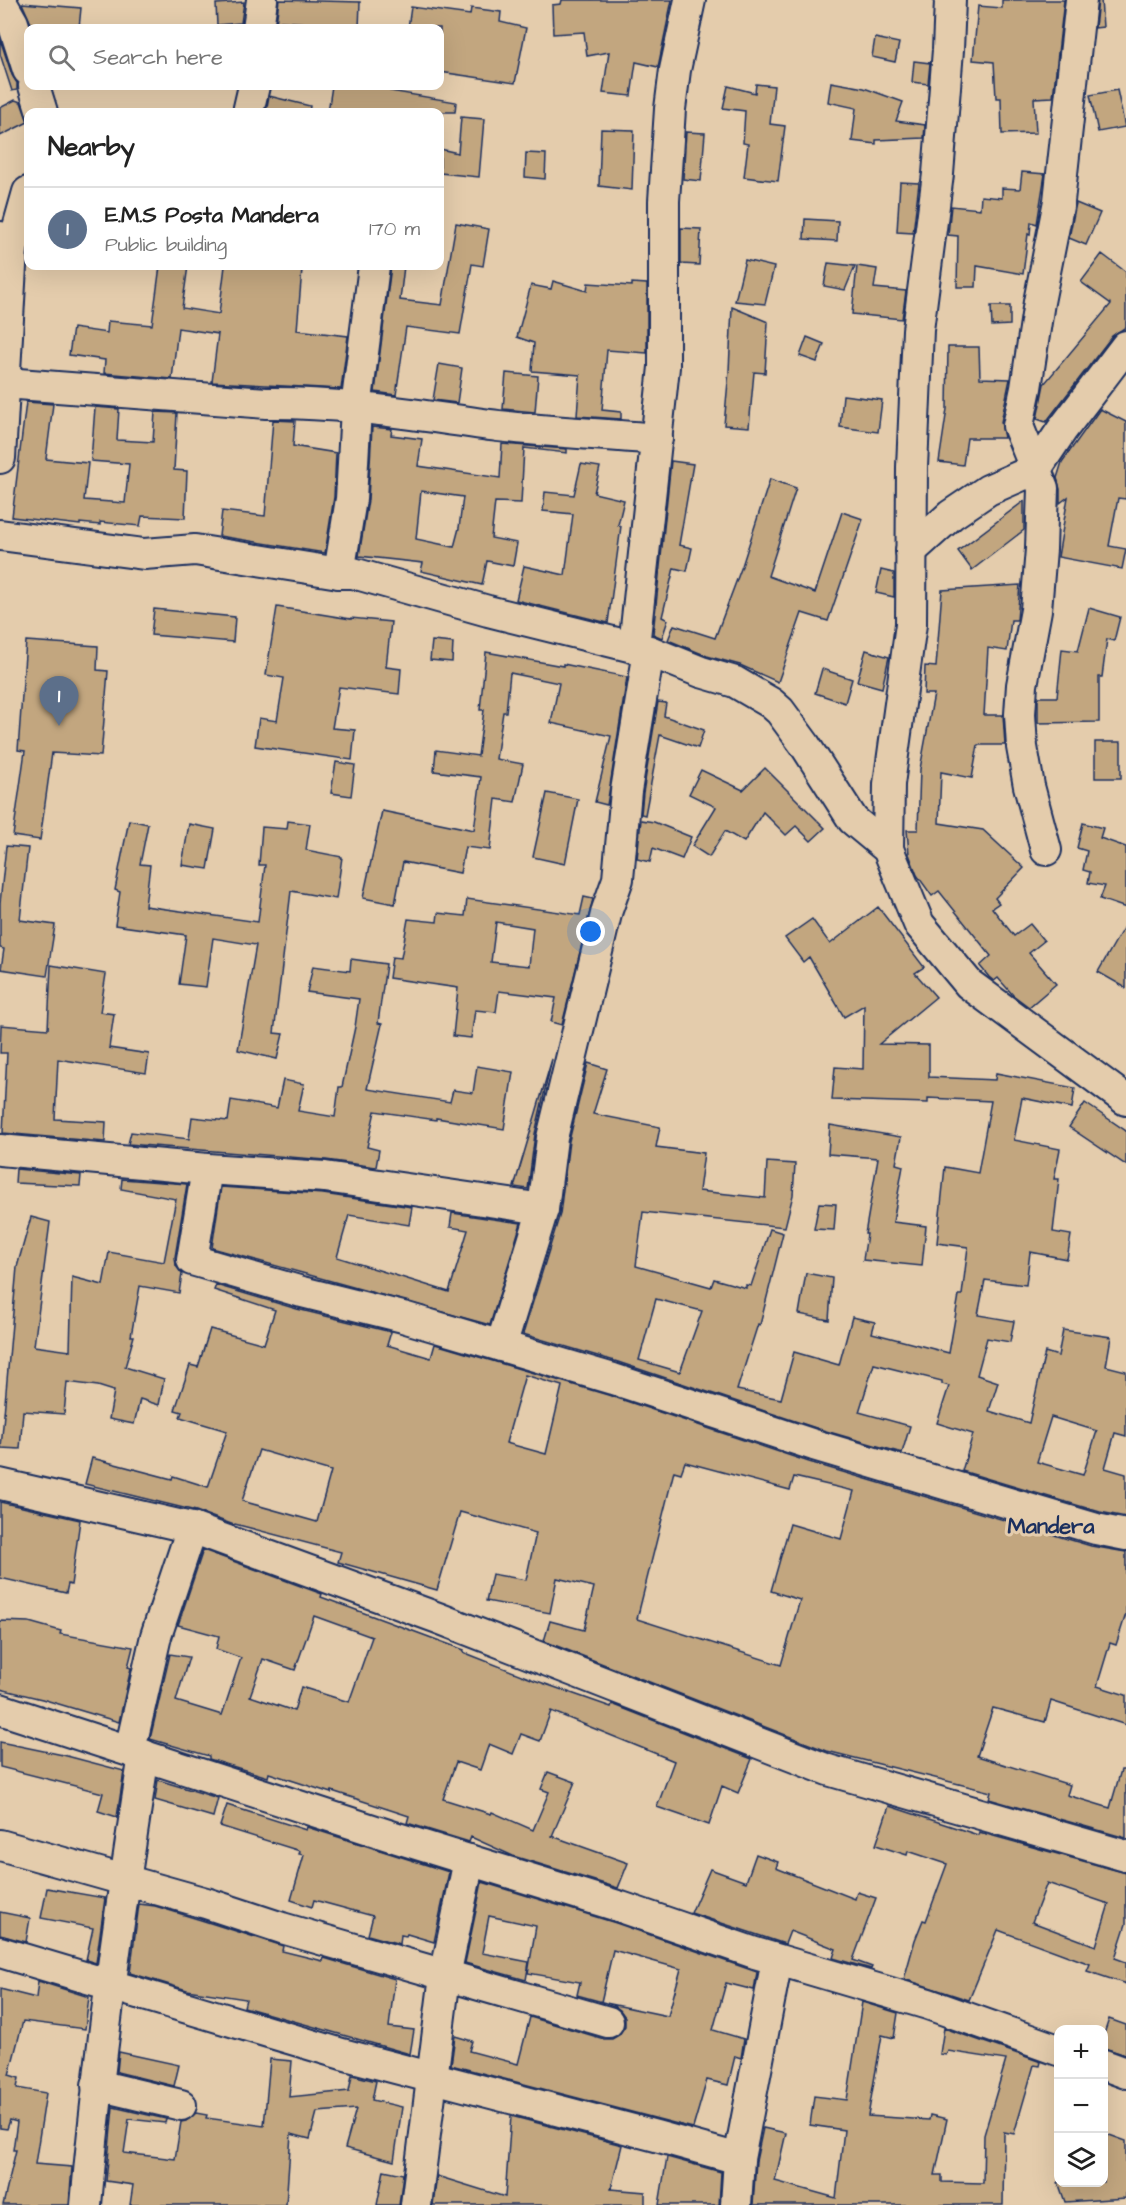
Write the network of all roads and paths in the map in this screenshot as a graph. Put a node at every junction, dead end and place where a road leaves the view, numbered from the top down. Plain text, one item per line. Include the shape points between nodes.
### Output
1 (0, 0) edge
2 (262, 0) edge
3 (690, 0) edge
4 (950, 0) edge
5 (1081, 0) edge
6 (259, 24) edge
7 (24, 57) edge
8 (34, 90) edge
9 (253, 90) edge
10 (41, 108) edge
11 (249, 108) edge
12 (24, 201) edge
13 (6, 243) edge
14 (373, 270) edge
15 (1126, 346) edge
16 (5, 383) junction
17 (356, 408) junction
18 (657, 439) junction
19 (0, 458) edge
20 (1036, 469) junction
21 (0, 535) edge
22 (911, 551) junction
23 (339, 573) junction
24 (642, 649) junction
25 (888, 849) junction
26 (1046, 850) dead end
27 (1126, 1100) edge
28 (0, 1150) edge
29 (207, 1169) junction
30 (543, 1209) junction
31 (501, 1346) junction
32 (0, 1484) edge
33 (192, 1528) junction
34 (1126, 1535) edge
35 (0, 1709) edge
36 (137, 1752) junction
37 (0, 1845) edge
38 (1126, 1856) edge
39 (470, 1860) junction
40 (125, 1880) junction
41 (0, 1952) edge
42 (777, 1960) junction
43 (445, 1976) junction
44 (111, 1986) junction
45 (608, 2022) dead end
46 (1054, 2048) edge
47 (1108, 2066) edge
48 (1126, 2073) edge
49 (431, 2078) junction
50 (97, 2085) junction
51 (181, 2105) dead end
52 (739, 2159) junction
53 (86, 2205) edge
54 (417, 2205) edge
55 (736, 2205) edge

1 - 7 street via 13,23
2 - 6 street
3 - 18 street via 669,120 664,201 664,367
4 - 22 street via 938,174 913,400
5 - 20 street via 1059,201 1017,426
8 - 10 street
9 - 11 street
12 - 13 street
13 - 16 street
14 - 17 street
15 - 20 street
16 - 17 street
16 - 19 street
17 - 18 street via 500,426
17 - 23 street via 351,499
18 - 24 street
20 - 22 street via 988,490 951,515
20 - 26 street via 1044,488 1041,549 1020,714 1029,786
21 - 23 street via 144,554 195,550
22 - 25 street via 911,624 889,784
23 - 24 street via 352,573
24 - 25 street via 735,682 771,703 805,745 853,820
24 - 30 street via 618,879 607,910 552,1138
25 - 27 street via 919,924 969,984
28 - 29 street
29 - 30 street via 325,1177
29 - 31 street via 192,1260
30 - 31 street
31 - 34 street via 613,1378 825,1448
32 - 33 street
33 - 36 street via 156,1636
33 - 38 street via 438,1618 828,1770
35 - 36 street
36 - 39 street
36 - 40 street
37 - 40 street
39 - 42 street
39 - 43 street
40 - 43 street
40 - 44 street
41 - 44 street
42 - 46 street via 928,2004
42 - 52 street
43 - 45 street
43 - 49 street
44 - 49 street
44 - 50 street
47 - 48 street
49 - 52 street
49 - 54 street
50 - 51 street
50 - 53 street
52 - 55 street

